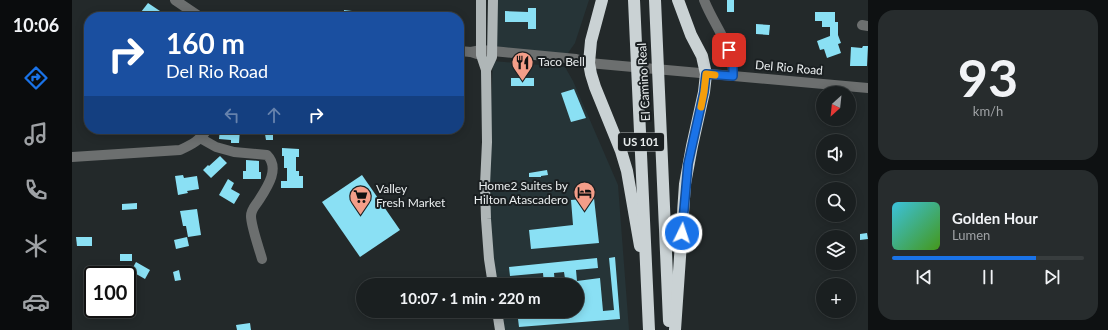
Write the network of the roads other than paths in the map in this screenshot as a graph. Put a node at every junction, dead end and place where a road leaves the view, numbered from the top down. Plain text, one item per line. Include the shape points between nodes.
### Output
1 (175, 0) edge
2 (481, 0) edge
3 (492, 0) edge
4 (602, 0) edge
5 (634, 0) edge
6 (654, 0) edge
7 (678, 0) edge
8 (704, 0) edge
9 (193, 12) edge
10 (464, 51) edge
11 (483, 53) junction
12 (589, 63) junction
13 (706, 74) junction
14 (733, 76) junction
15 (868, 88) edge
16 (203, 134) edge
17 (200, 138) junction
18 (72, 158) edge
19 (262, 259) dead end
20 (492, 278) edge
21 (647, 284) junction
22 (498, 318) edge
23 (500, 330) edge
24 (649, 330) edge
25 (670, 330) edge
26 (675, 330) edge

1 - 9 street
2 - 11 main road
3 - 11 main road
4 - 12 highway via 591,41
5 - 21 highway, El Camino Real / US 101
6 - 25 highway, El Camino Real / US 101
7 - 13 highway via 702,56
8 - 14 street via 729,50
10 - 11 street, Del Rio Road
11 - 12 street, Del Rio Road via 576,59
11 - 20 main road via 486,70 487,142 485,206
12 - 13 street, Del Rio Road
12 - 21 highway via 627,171
13 - 14 street, Del Rio Road
13 - 26 highway via 685,184
14 - 15 street, Del Rio Road
16 - 17 street
17 - 18 street via 188,147 172,151
17 - 19 street via 216,147 234,152 267,155 272,160 270,181 251,216
21 - 24 highway, El Camino Real / US 101
22 - 23 main road

